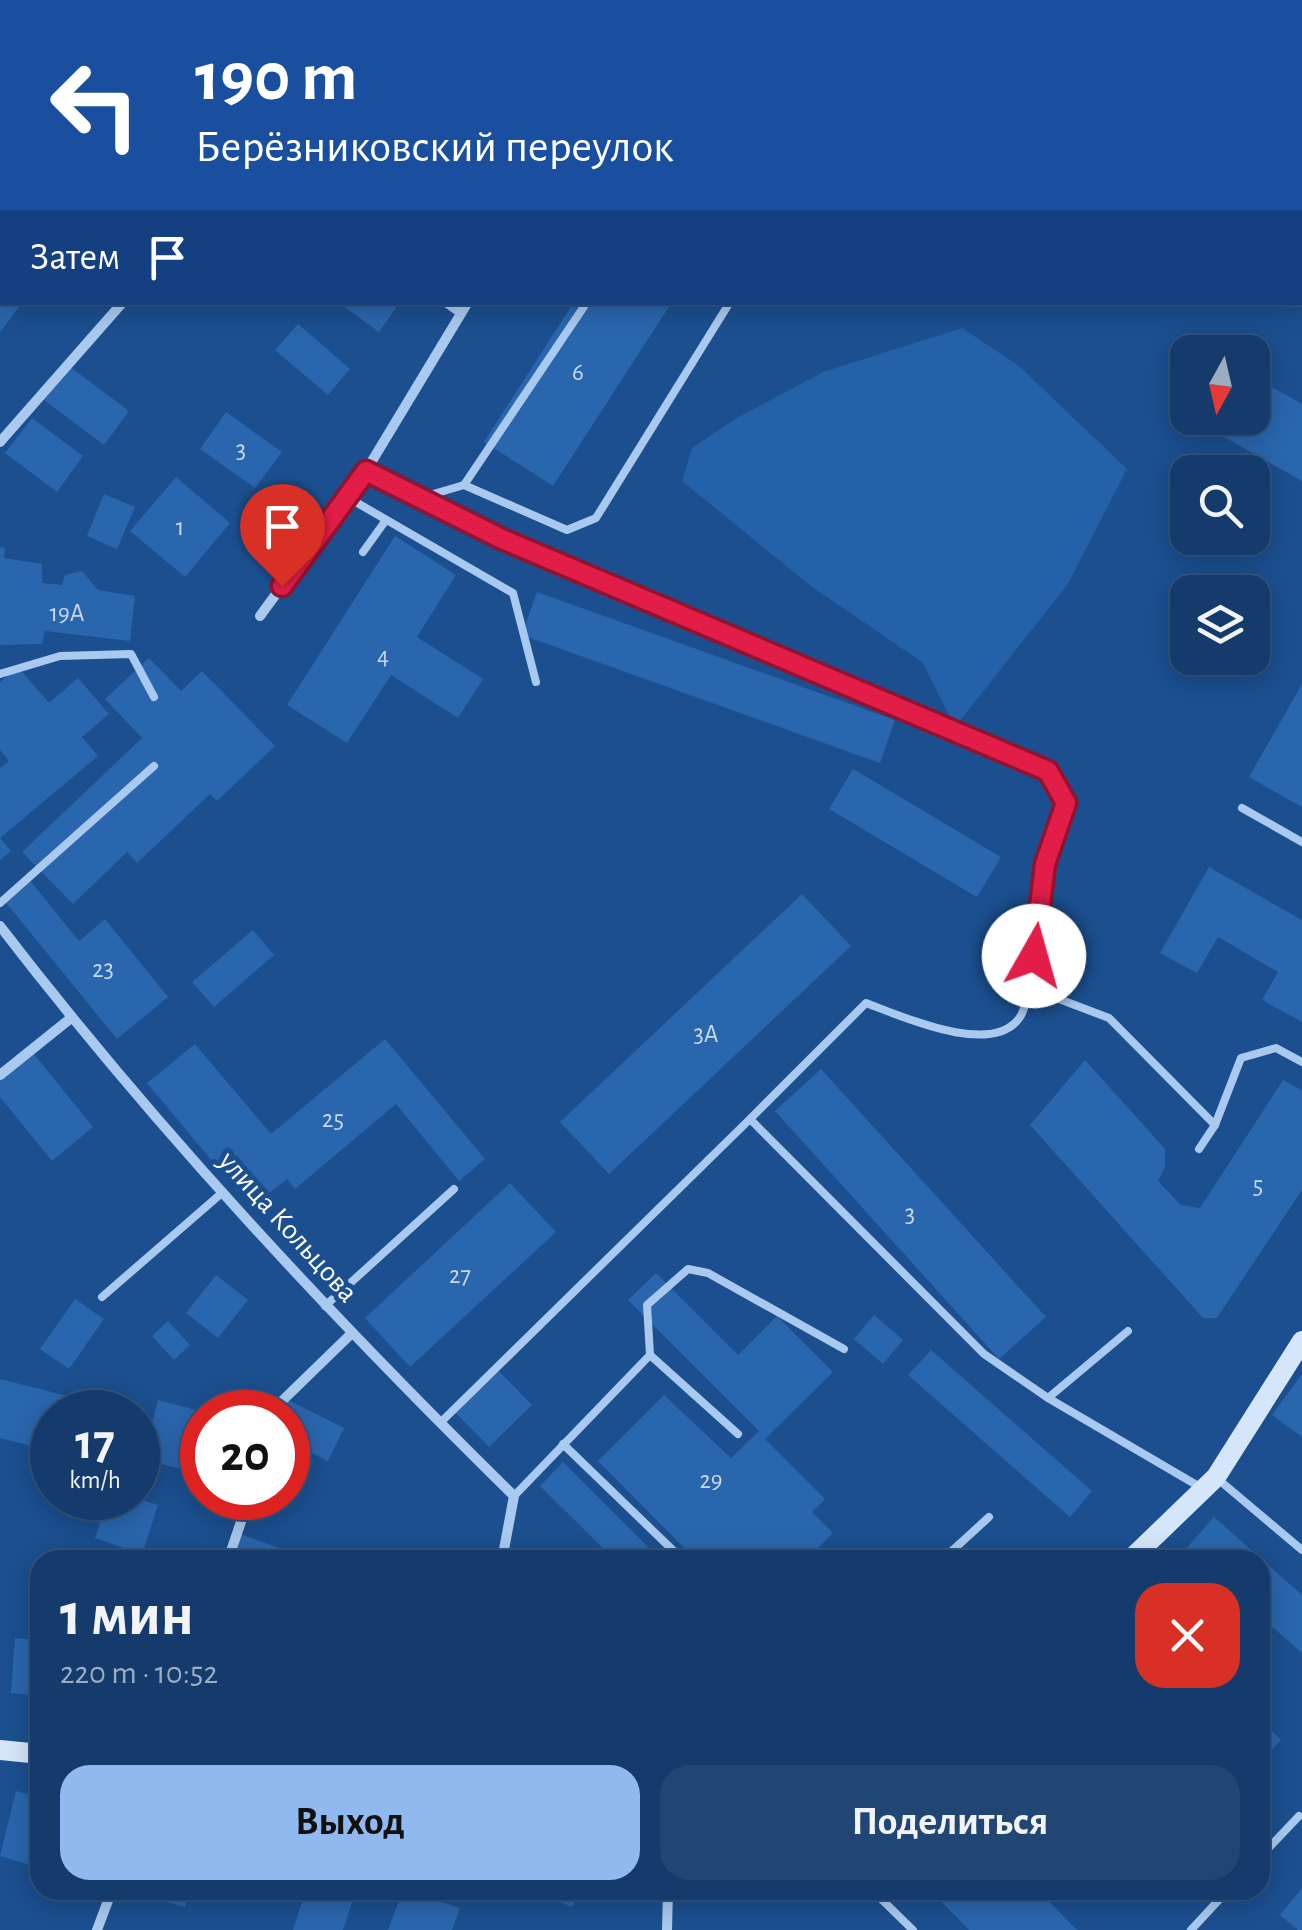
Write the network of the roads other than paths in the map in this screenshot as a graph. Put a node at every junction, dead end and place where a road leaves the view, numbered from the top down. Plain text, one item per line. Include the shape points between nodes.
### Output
1 (120, 305) edge
2 (585, 305) edge
3 (728, 305) edge
4 (464, 307) edge
5 (0, 442) edge
6 (366, 471) junction
7 (464, 485) junction
8 (347, 497) junction
9 (420, 498) junction
10 (386, 520) junction
11 (362, 552) dead end
12 (260, 616) dead end
13 (0, 674) edge
14 (536, 682) dead end
15 (154, 698) dead end
16 (154, 766) dead end
17 (1242, 808) dead end
18 (1302, 842) edge
19 (0, 903) edge
20 (0, 926) edge
21 (1030, 988) junction
22 (71, 1018) junction
23 (1302, 1062) edge
24 (0, 1075) edge
25 (750, 1119) junction
26 (1214, 1124) junction
27 (1199, 1149) dead end
28 (454, 1189) dead end
29 (223, 1192) junction
30 (102, 1297) dead end
31 (325, 1306) junction
32 (1128, 1331) dead end
33 (352, 1334) junction
34 (1302, 1341) edge
35 (844, 1349) dead end
36 (650, 1354) junction
37 (293, 1390) edge
38 (1048, 1398) junction
39 (440, 1423) junction
40 (738, 1434) dead end
41 (563, 1444) junction
42 (1210, 1483) junction
43 (514, 1496) junction
44 (989, 1516) dead end
45 (242, 1520) edge
46 (231, 1550) edge
47 (504, 1550) edge
48 (673, 1550) edge
49 (953, 1550) edge
50 (1140, 1550) edge
51 (1302, 1550) edge
52 (0, 1750) edge
53 (30, 1753) edge
54 (1299, 1816) dead end
55 (1270, 1846) edge
56 (108, 1900) edge
57 (668, 1900) edge
58 (882, 1900) edge
59 (1218, 1900) edge
60 (96, 1930) edge
61 (666, 1930) edge
62 (912, 1930) edge
63 (1190, 1930) edge

1 - 5 street
2 - 7 lane
3 - 7 lane via 596,518 567,530
4 - 6 street
6 - 8 street
6 - 9 lane
7 - 9 lane
8 - 10 lane
8 - 12 street
9 - 21 lane via 553,562 1048,771 1066,803 1045,864
10 - 11 lane
10 - 14 lane via 513,593
13 - 15 lane via 60,656 131,654
16 - 19 lane
17 - 18 lane
20 - 22 street, улица Кольцова
21 - 25 lane via 1019,1019 996,1034 943,1032 866,1004
21 - 26 lane via 1109,1018
22 - 24 street
22 - 29 street, улица Кольцова
23 - 26 lane via 1276,1048 1241,1058
25 - 38 lane via 984,1354
25 - 39 lane
26 - 27 lane
28 - 31 lane
29 - 30 lane
29 - 31 street, улица Кольцова
31 - 33 street, улица Кольцова
32 - 38 lane
33 - 37 street
33 - 39 street, улица Кольцова
34 - 42 street
35 - 36 lane via 708,1273 688,1270 646,1305
36 - 40 lane
36 - 41 lane
38 - 42 lane
39 - 43 street, улица Кольцова
41 - 43 lane
41 - 48 lane
42 - 50 street
42 - 51 lane
43 - 47 street
44 - 49 lane
45 - 46 street
52 - 53 street
54 - 55 lane
56 - 60 street
57 - 61 street
58 - 62 lane
59 - 63 lane

